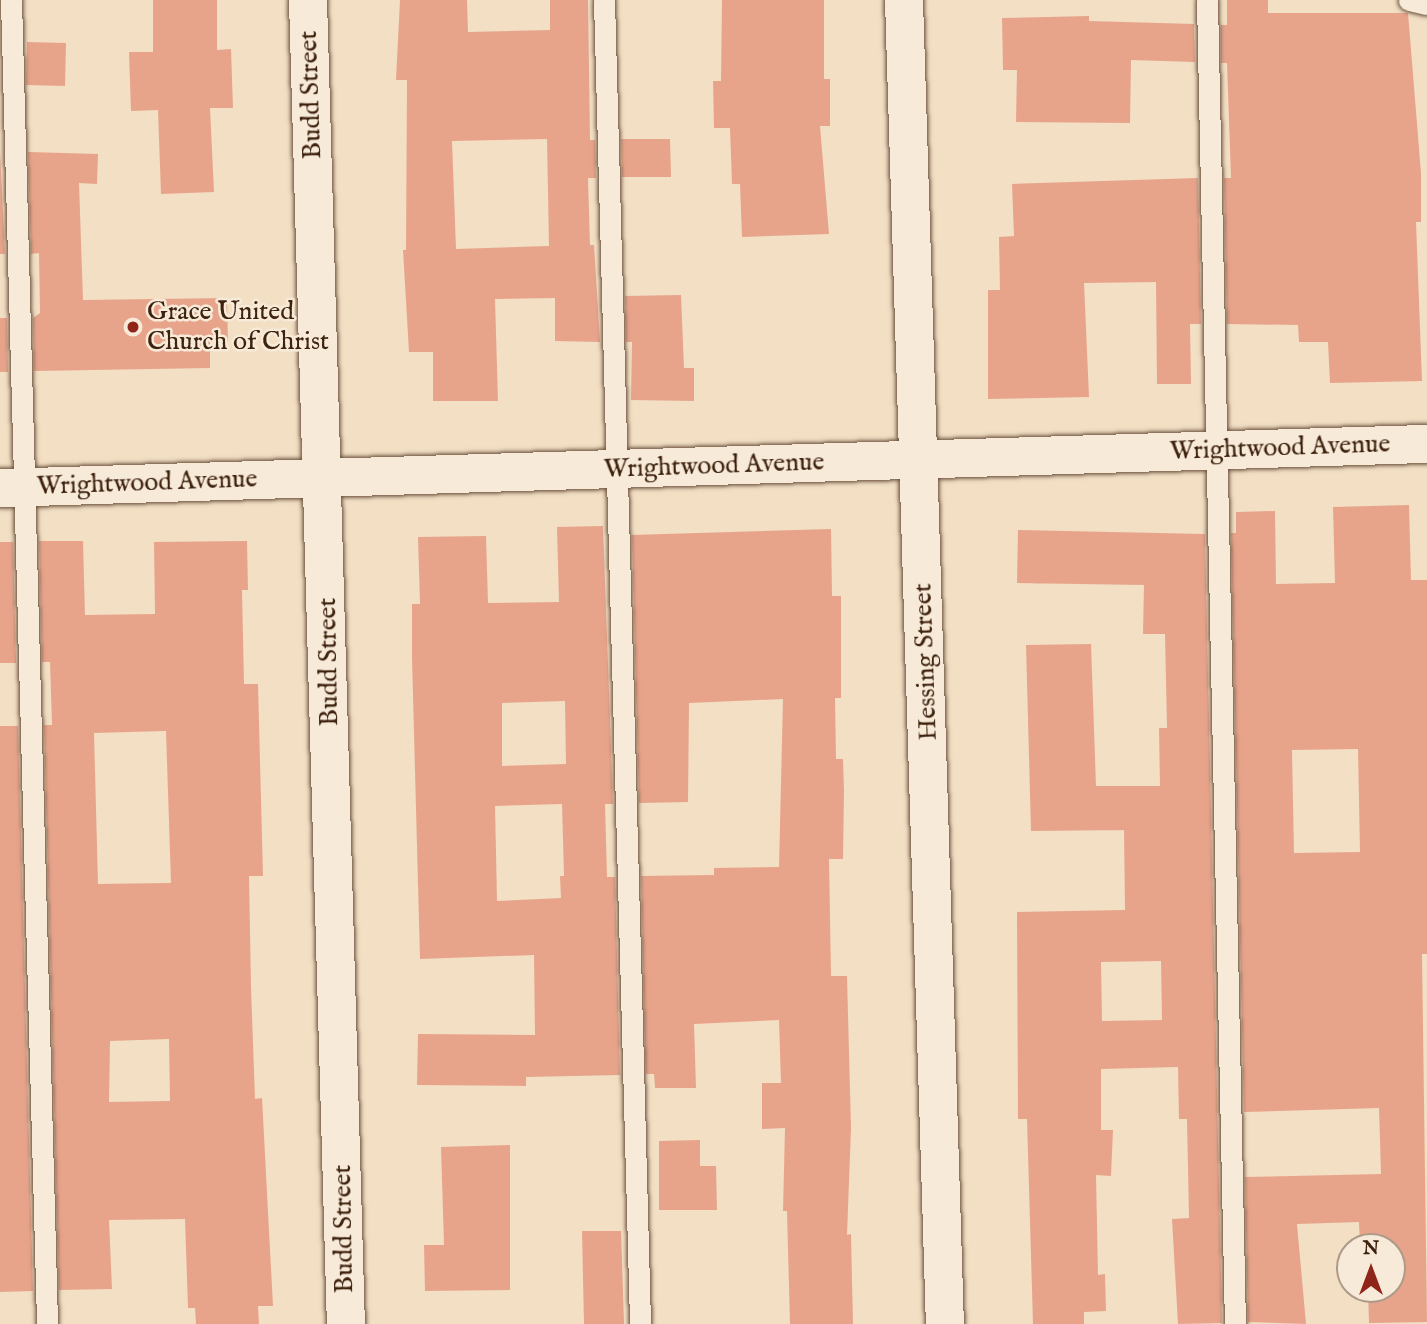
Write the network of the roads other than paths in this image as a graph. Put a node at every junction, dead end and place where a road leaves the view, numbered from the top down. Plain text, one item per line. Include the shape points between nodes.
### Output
1 (11, 0) edge
2 (308, 0) edge
3 (604, 0) edge
4 (904, 0) edge
5 (1207, 0) edge
6 (1409, 0) edge
7 (1427, 4) edge
8 (1427, 444) edge
9 (1216, 450) junction
10 (920, 460) junction
11 (617, 469) junction
12 (324, 478) junction
13 (11, 487) edge
14 (47, 1324) edge
15 (346, 1324) edge
16 (640, 1324) edge
17 (945, 1324) edge
18 (1235, 1324) edge

1 - 13 lane
2 - 12 street, Budd Street
3 - 11 lane
4 - 10 street, Hessing Street
5 - 9 lane
6 - 7 lane
8 - 9 street, Wrightwood Avenue
9 - 10 street, Wrightwood Avenue
9 - 18 lane
10 - 11 street, Wrightwood Avenue
10 - 17 street, Hessing Street
11 - 12 street, Wrightwood Avenue
11 - 16 lane
12 - 13 street, Wrightwood Avenue
12 - 15 street, Budd Street
13 - 14 lane

